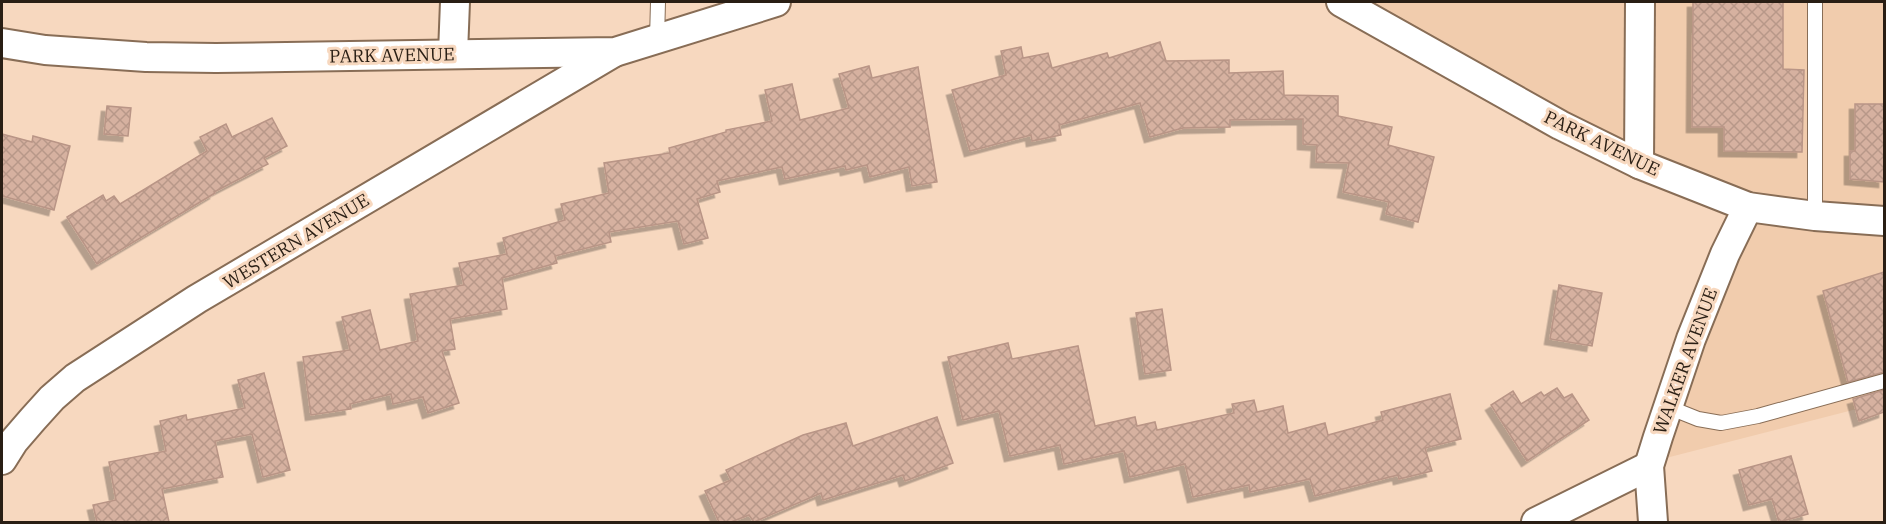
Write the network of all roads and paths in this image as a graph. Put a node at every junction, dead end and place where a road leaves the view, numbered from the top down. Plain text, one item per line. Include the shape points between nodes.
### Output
1 (455, 2) edge
2 (658, 2) edge
3 (776, 2) edge
4 (1640, 2) edge
5 (1815, 2) edge
6 (1348, 3) edge
7 (657, 39) junction
8 (2, 43) edge
9 (615, 52) junction
10 (453, 53) junction
11 (1640, 164) junction
12 (1748, 207) junction
13 (1815, 216) junction
14 (1884, 221) edge
15 (1884, 381) edge
16 (1668, 406) junction
17 (2, 460) edge
18 (1649, 466) junction
19 (1536, 522) edge
20 (1653, 522) edge

1 - 10 street
2 - 7 lane
3 - 7 street, PARK AVENUE
4 - 11 street
5 - 13 lane
6 - 11 street, PARK AVENUE via 1560,125
7 - 9 street, PARK AVENUE
8 - 10 street, PARK AVENUE via 146,57
9 - 10 street, PARK AVENUE
9 - 17 street, WESTERN AVENUE via 206,294 75,378 33,419
11 - 12 street, PARK AVENUE
12 - 13 street, PARK AVENUE
12 - 16 street, WALKER AVENUE via 1699,318
13 - 14 street, PARK AVENUE
15 - 16 lane via 1721,423 1698,419
16 - 18 street, WALKER AVENUE
18 - 19 street
18 - 20 street, WALKER AVENUE

